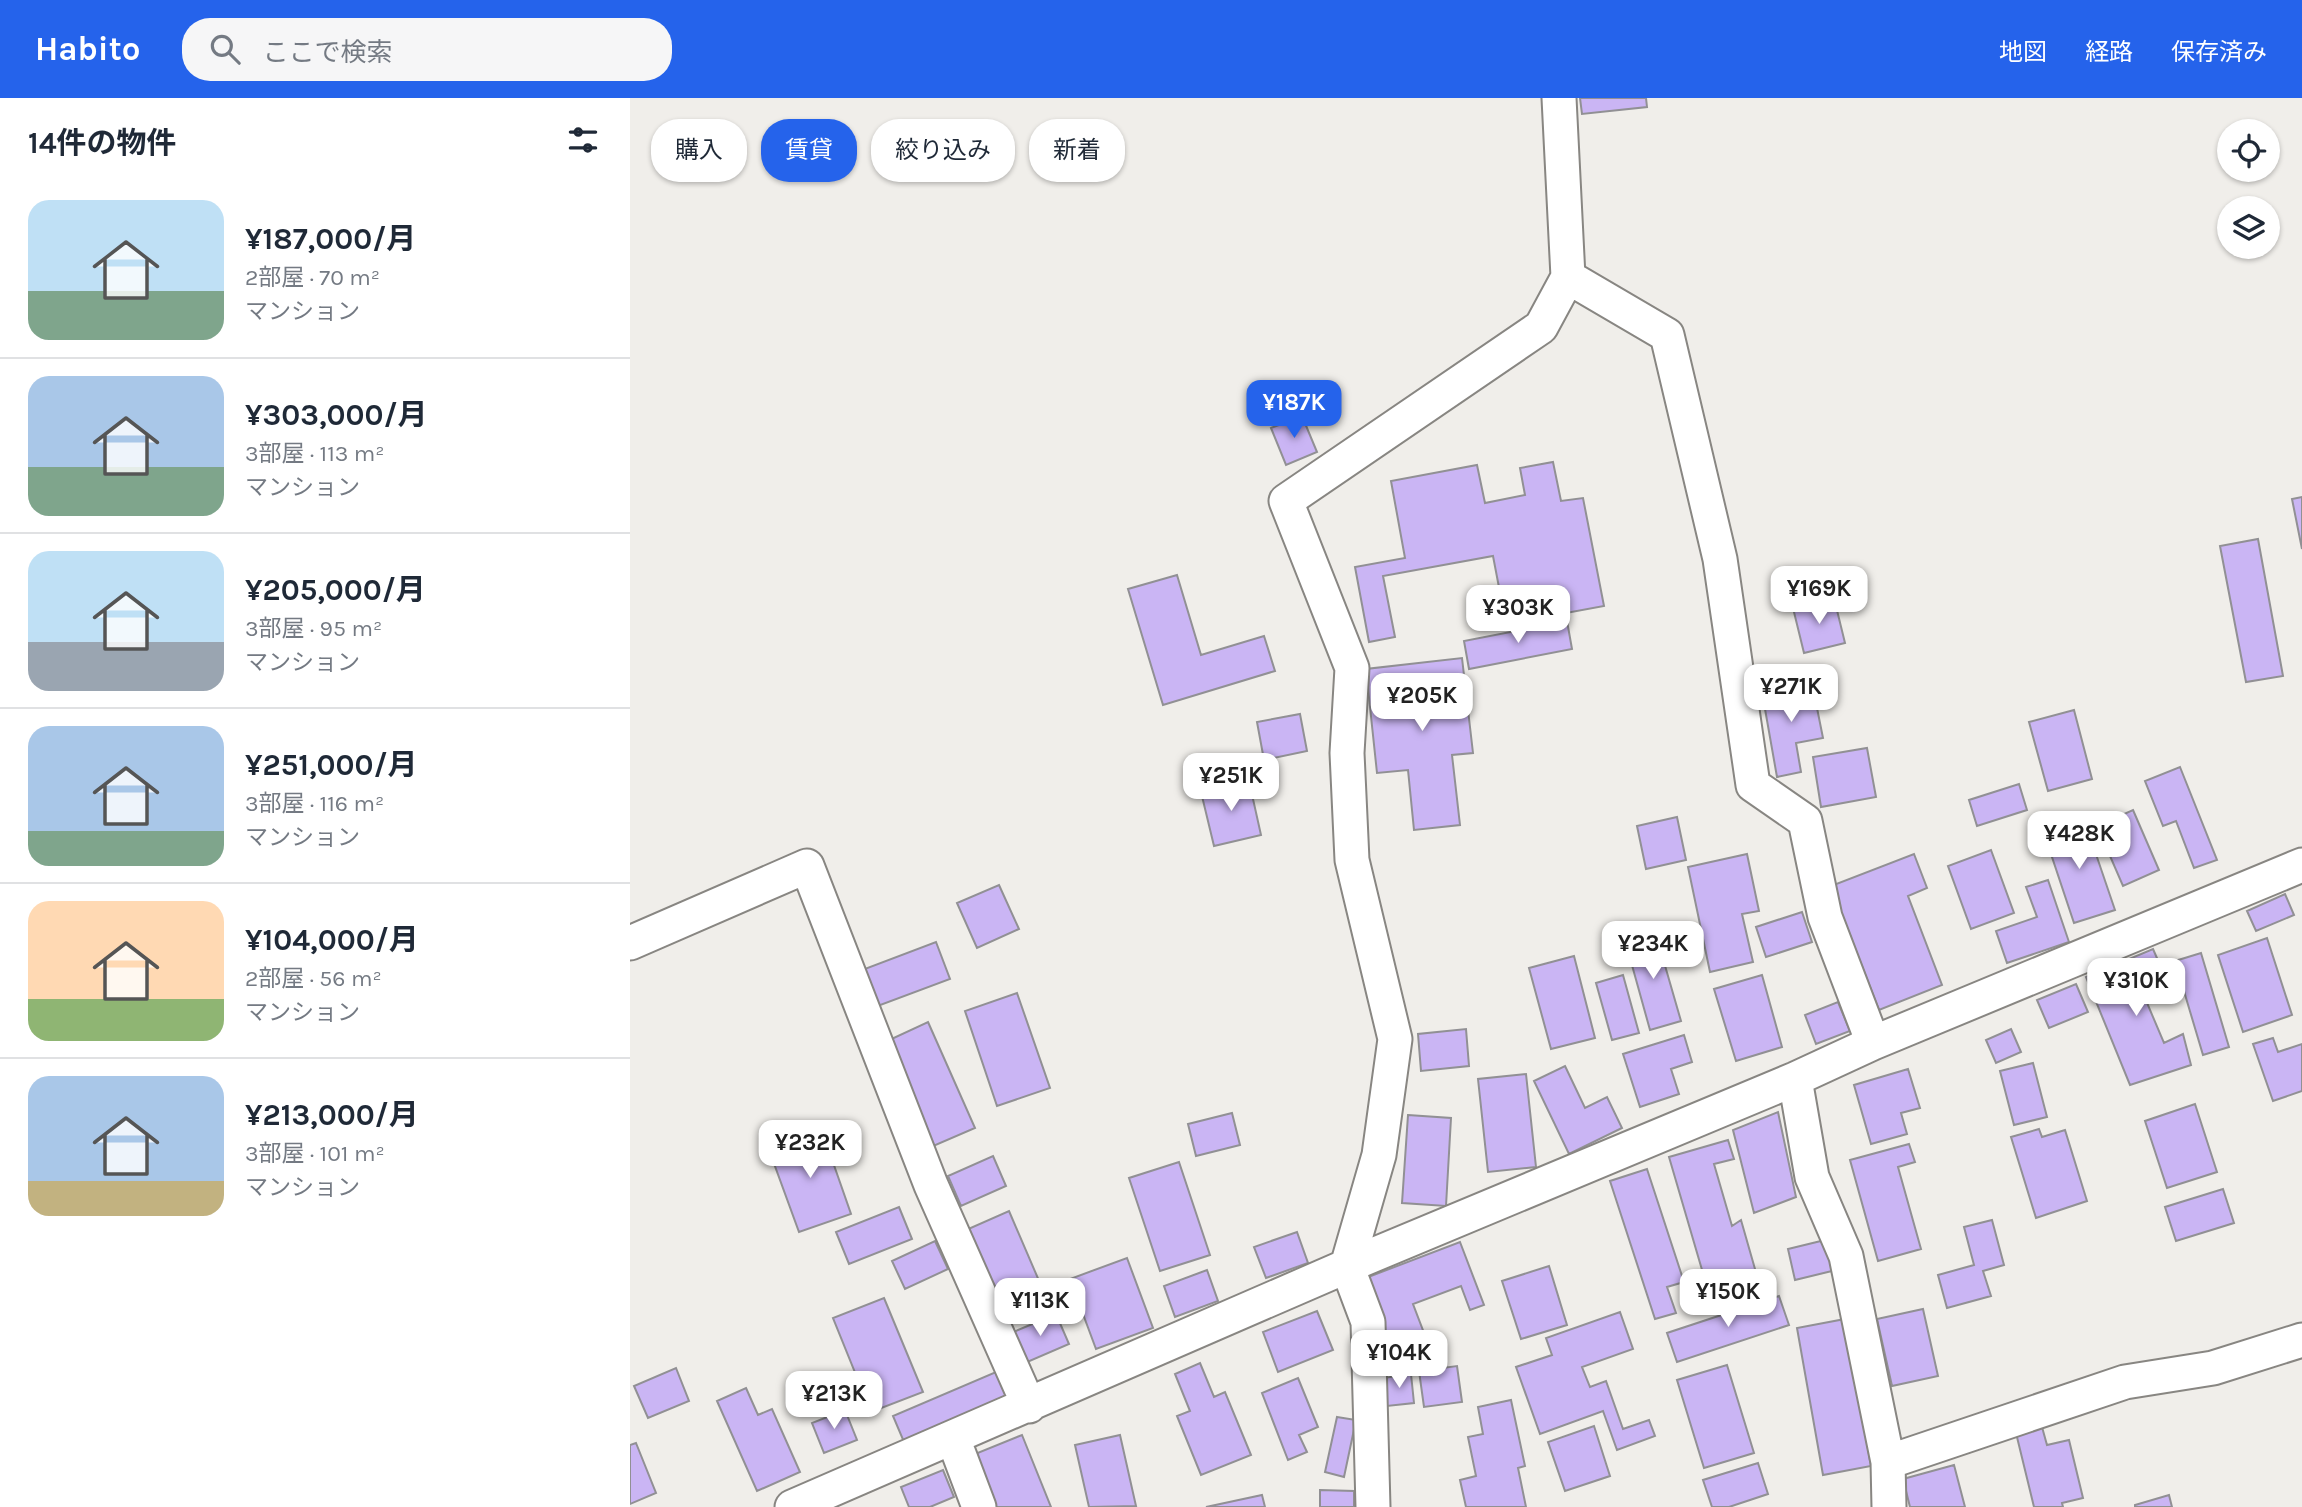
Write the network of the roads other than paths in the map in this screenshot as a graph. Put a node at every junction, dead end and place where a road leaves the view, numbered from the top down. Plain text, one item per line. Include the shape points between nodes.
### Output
1 (1559, 98) edge
2 (1568, 277) junction
3 (2302, 865) edge
4 (630, 943) edge
5 (1873, 1042) junction
6 (1795, 1079) junction
7 (1347, 1266) junction
8 (2302, 1340) edge
9 (1029, 1406) junction
10 (953, 1438) junction
11 (1888, 1462) junction
12 (792, 1507) edge
13 (979, 1507) edge
14 (1373, 1507) edge
15 (1889, 1507) edge

1 - 2 street
2 - 5 street via 1667,335 1720,559 1753,785 1805,821 1825,917
2 - 7 street via 1541,327 1286,501 1352,668 1347,753 1352,860 1395,1039 1379,1155
3 - 5 street
4 - 9 street via 807,866 931,1185
5 - 6 street
6 - 7 street
6 - 11 street via 1812,1177 1846,1256
7 - 9 street
7 - 14 street via 1367,1322
8 - 11 street via 2213,1368 2125,1382
9 - 10 street
10 - 12 street
10 - 13 street
11 - 15 street

